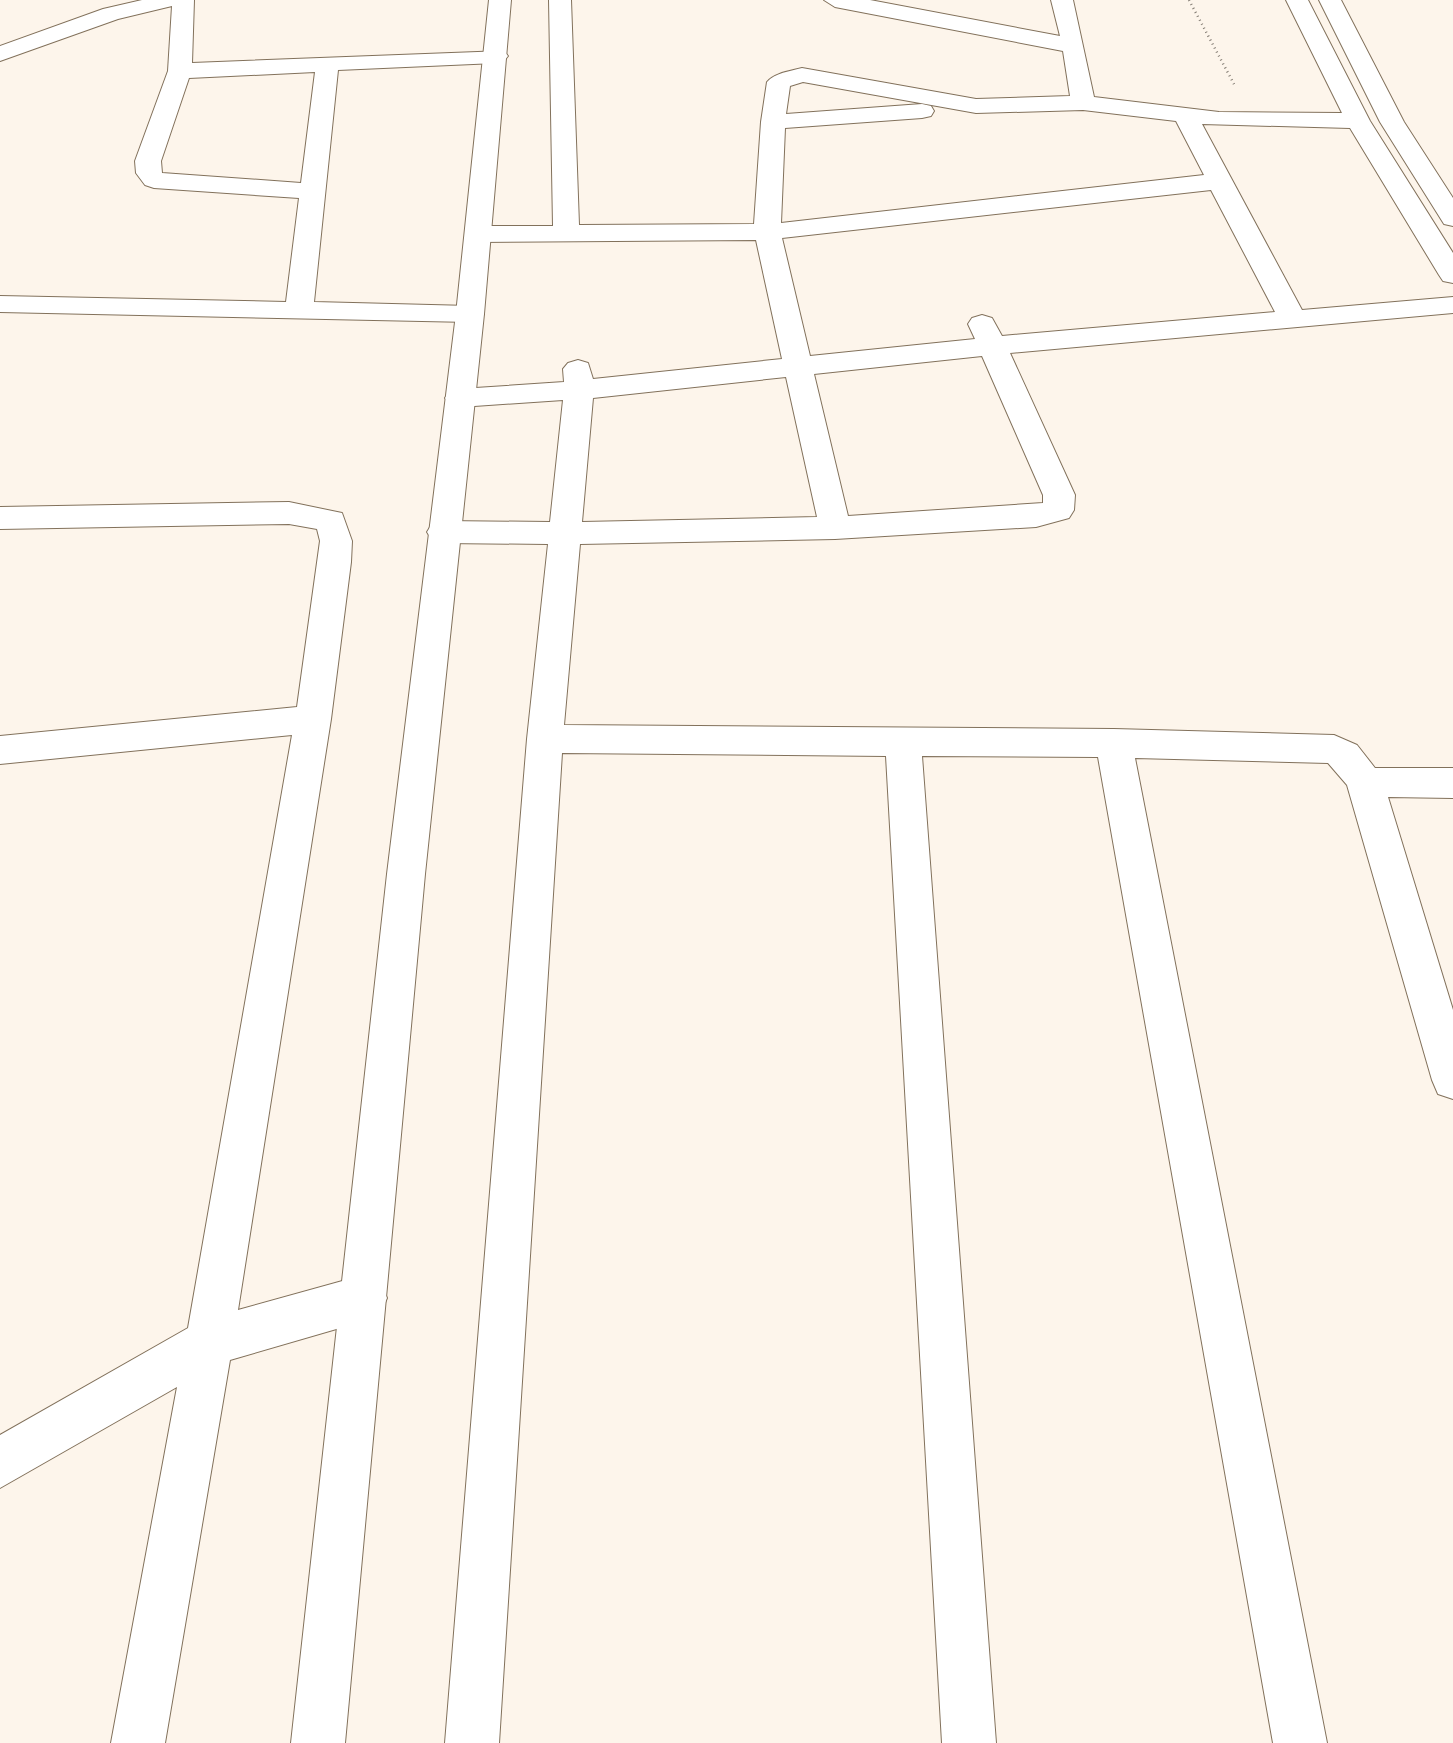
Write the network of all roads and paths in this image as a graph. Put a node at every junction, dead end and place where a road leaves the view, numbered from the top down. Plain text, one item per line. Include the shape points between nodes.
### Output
1 (171, 0) edge
2 (183, 0) edge
3 (500, 0) edge
4 (560, 0) edge
5 (835, 0) edge
6 (1062, 0) edge
7 (1189, 0) edge
8 (1297, 0) edge
9 (1331, 0) edge
10 (916, 8) edge
11 (1074, 46) junction
12 (0, 54) edge
13 (496, 56) junction
14 (327, 67) junction
15 (180, 71) junction
16 (1083, 103) junction
17 (976, 106) junction
18 (1185, 116) junction
19 (1254, 121) junction
20 (1358, 121) junction
21 (773, 122) junction
22 (1222, 181) junction
23 (312, 191) junction
24 (1453, 218) edge
25 (767, 232) junction
26 (566, 233) junction
27 (478, 234) junction
28 (1453, 275) edge
29 (1453, 282) edge
30 (0, 304) edge
31 (1453, 305) edge
32 (299, 309) junction
33 (1289, 311) junction
34 (470, 314) junction
35 (988, 335) junction
36 (794, 356) junction
37 (578, 379) junction
38 (462, 386) junction
39 (0, 518) edge
40 (835, 528) junction
41 (443, 532) junction
42 (565, 533) junction
43 (313, 719) junction
44 (545, 739) junction
45 (903, 742) junction
46 (1114, 743) junction
47 (0, 750) edge
48 (1365, 782) junction
49 (1453, 783) edge
50 (1453, 1080) edge
51 (364, 1298) junction
52 (209, 1342) junction
53 (0, 1462) edge
54 (138, 1743) edge
55 (318, 1743) edge
56 (472, 1743) edge
57 (969, 1743) edge
58 (1300, 1743) edge

1 - 12 street via 111,14
2 - 15 street
3 - 13 street
4 - 26 street
5 - 10 street
6 - 11 street
7 - 19 path
8 - 20 street
9 - 24 street via 1392,122
10 - 11 street
11 - 16 street
13 - 14 street
13 - 27 street
14 - 15 street
14 - 23 street
15 - 23 street via 148,161 154,180
16 - 17 street
16 - 18 street
17 - 21 street
17 - 21 street via 792,76 779,82
18 - 19 street
18 - 22 street
19 - 20 street
20 - 28 street
21 - 25 street
22 - 25 street
22 - 33 street
23 - 32 street
25 - 26 street
25 - 36 street
26 - 27 street
27 - 34 street
29 - 33 street
30 - 32 street
31 - 33 street
32 - 34 street
33 - 35 street
34 - 38 street
35 - 36 street
35 - 40 street via 1059,495 1058,510 1036,516
36 - 37 street
36 - 40 street
37 - 38 street
37 - 42 street
38 - 41 street
39 - 43 street via 289,513 331,521 335,562
40 - 42 street
41 - 42 street
41 - 51 street
42 - 44 street
43 - 47 street
43 - 52 street
44 - 45 street
44 - 56 street
45 - 46 street
45 - 57 street
46 - 48 street via 1334,749 1345,753
46 - 58 street
48 - 49 street
48 - 50 street
51 - 52 street
51 - 55 street
52 - 53 street
52 - 54 street

